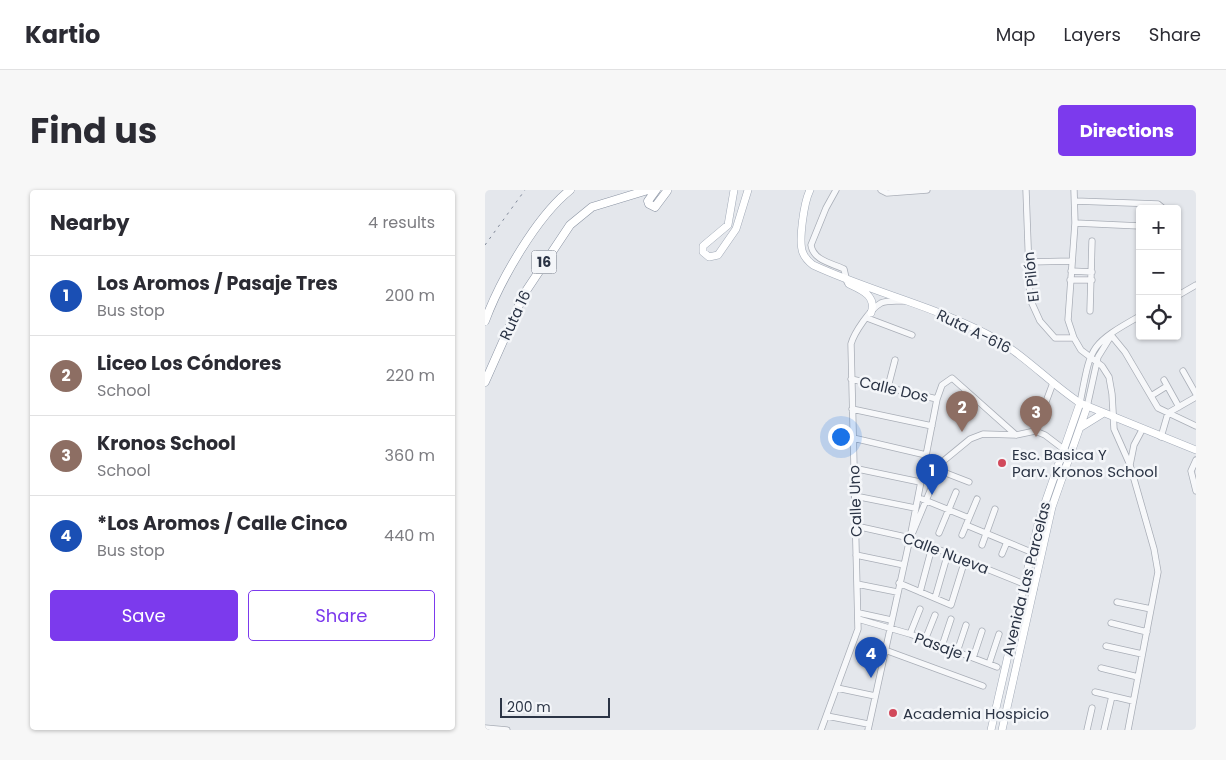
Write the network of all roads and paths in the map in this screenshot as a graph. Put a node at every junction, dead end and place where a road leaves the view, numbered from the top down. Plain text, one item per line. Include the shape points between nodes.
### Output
1 (569, 190) edge
2 (648, 190) edge
3 (656, 190) edge
4 (734, 190) edge
5 (748, 190) edge
6 (810, 190) edge
7 (836, 190) edge
8 (881, 190) edge
9 (927, 190) edge
10 (1026, 190) edge
11 (1074, 190) edge
12 (667, 191) edge
13 (1075, 201) junction
14 (1159, 205) edge
15 (1075, 223) junction
16 (1136, 226) edge
17 (1092, 241) dead end
18 (1072, 261) junction
19 (1028, 262) junction
20 (1071, 271) junction
21 (1092, 272) junction
22 (1070, 280) junction
23 (1092, 280) junction
24 (847, 281) junction
25 (1196, 285) edge
26 (1179, 295) edge
27 (907, 301) junction
28 (1090, 311) dead end
29 (869, 315) junction
30 (1136, 319) edge
31 (485, 321) edge
32 (1113, 333) junction
33 (912, 335) dead end
34 (1074, 338) junction
35 (1099, 346) junction
36 (1089, 358) junction
37 (895, 360) dead end
38 (1096, 362) junction
39 (1183, 371) dead end
40 (851, 379) junction
41 (485, 382) edge
42 (1053, 383) junction
43 (888, 387) junction
44 (1196, 394) edge
45 (1151, 396) junction
46 (937, 399) junction
47 (1195, 400) edge
48 (1084, 405) junction
49 (1179, 407) junction
50 (852, 409) junction
51 (1168, 413) junction
52 (1102, 414) junction
53 (1112, 417) junction
54 (933, 426) junction
55 (1196, 426) edge
56 (1081, 427) junction
57 (1142, 430) junction
58 (1035, 431) junction
59 (1016, 435) junction
60 (1161, 436) junction
61 (853, 438) junction
62 (1196, 450) edge
63 (1068, 452) junction
64 (926, 455) junction
65 (1196, 460) edge
66 (1129, 465) junction
67 (853, 468) junction
68 (938, 470) junction
69 (920, 482) junction
70 (969, 482) dead end
71 (1196, 491) edge
72 (956, 492) dead end
73 (855, 496) junction
74 (977, 499) dead end
75 (924, 500) junction
76 (915, 508) junction
77 (995, 509) dead end
78 (949, 510) junction
79 (969, 518) junction
80 (966, 525) junction
81 (856, 526) junction
82 (939, 533) dead end
83 (985, 533) junction
84 (962, 535) dead end
85 (910, 538) junction
86 (1007, 542) junction
87 (982, 544) dead end
88 (932, 547) junction
89 (1031, 552) junction
90 (948, 553) junction
91 (1002, 554) dead end
92 (856, 555) junction
93 (965, 560) junction
94 (903, 565) junction
95 (899, 583) junction
96 (857, 584) junction
97 (1025, 584) junction
98 (1033, 590) junction
99 (897, 592) junction
100 (920, 592) junction
101 (935, 598) junction
102 (1117, 602) dead end
103 (920, 609) dead end
104 (1151, 610) junction
105 (935, 615) dead end
106 (859, 616) junction
107 (951, 619) dead end
108 (891, 620) junction
109 (1111, 623) dead end
110 (966, 625) dead end
111 (890, 627) junction
112 (982, 631) dead end
113 (1147, 632) junction
114 (910, 634) junction
115 (999, 634) dead end
116 (925, 640) junction
117 (942, 646) junction
118 (1107, 646) dead end
119 (885, 650) junction
120 (957, 652) junction
121 (1143, 654) junction
122 (973, 658) junction
123 (989, 664) junction
124 (997, 667) dead end
125 (1101, 668) dead end
126 (1138, 677) junction
127 (983, 686) dead end
128 (837, 688) junction
129 (1095, 692) dead end
130 (875, 696) junction
131 (1112, 696) junction
132 (1133, 701) junction
133 (1092, 708) dead end
134 (827, 716) junction
135 (868, 727) edge
136 (485, 729) edge
137 (507, 730) edge
138 (821, 730) edge
139 (991, 730) edge
140 (1002, 730) edge
141 (1087, 730) edge
142 (1104, 730) edge
143 (1128, 730) edge

1 - 31 highway, Ruta 16 / 16 via 550,210 519,254
2 - 41 highway, Ruta 16 / 16 via 592,207 570,225 524,294
3 - 12 highway via 647,201 655,207
4 - 5 main road via 728,225 703,246 703,252 709,257 719,254 734,233
6 - 24 main road, Ruta A-616 via 800,244 807,259
7 - 24 street via 811,245 817,257 844,269
8 - 9 street via 887,193
10 - 19 street, El Pilón
11 - 13 street
13 - 14 street
13 - 15 street
15 - 16 street
15 - 18 street
17 - 21 street
18 - 19 street
18 - 20 street
19 - 34 street, El Pilón via 1030,298 1040,321 1055,338
20 - 21 street
20 - 22 street
21 - 23 street
22 - 23 street
22 - 34 street via 1068,316
23 - 28 street
24 - 27 main road, Ruta A-616
24 - 29 main road via 871,298 873,305
25 - 26 street
27 - 29 street, Calle Uno via 881,303
27 - 42 main road, Ruta A-616 via 1001,341
29 - 33 street
29 - 40 street, Calle Uno via 853,335
30 - 32 street
32 - 35 street
32 - 45 street
34 - 36 street
35 - 36 street
35 - 38 street
36 - 38 street
36 - 48 street
37 - 43 street
38 - 48 street
38 - 53 street via 1102,366 1110,383
39 - 44 street
40 - 43 street, Calle Dos
40 - 50 street, Calle Uno
42 - 48 main road, Ruta A-616
42 - 58 street
43 - 46 street, Calle Dos
45 - 49 street via 1165,384
45 - 51 street via 1158,408
46 - 54 street
46 - 59 street via 942,385 952,378
47 - 49 street
48 - 52 main road, Ruta A-616
48 - 56 main road, Avenida Las Parcelas
48 - 63 main road, Avenida Las Parcelas
49 - 51 street
50 - 54 street
50 - 61 street, Calle Uno
51 - 55 street
51 - 60 street
52 - 53 main road, Ruta A-616
52 - 56 main road
53 - 57 main road, Ruta A-616
53 - 66 street
54 - 64 street
56 - 63 main road, Avenida Las Parcelas
57 - 60 main road, Ruta A-616
57 - 66 street
58 - 59 street
58 - 63 street
59 - 68 street via 988,433 977,436 947,456
60 - 62 main road, Ruta A-616
61 - 64 street
61 - 67 street, Calle Uno
63 - 89 main road, Avenida Las Parcelas via 1041,510
63 - 98 main road, Avenida Las Parcelas
64 - 69 street
65 - 71 street via 1191,471
66 - 104 street via 1158,569
67 - 69 street
67 - 73 street, Calle Uno
68 - 70 street
68 - 75 street
69 - 76 street
72 - 78 street
73 - 76 street
73 - 81 street, Calle Uno
74 - 79 street
75 - 76 street
75 - 78 street
75 - 85 street
76 - 85 street
77 - 83 street
78 - 79 street
78 - 82 street
79 - 80 street
80 - 83 street
80 - 84 street
81 - 85 street, Calle Nueva
81 - 92 street, Calle Uno
83 - 86 street
83 - 87 street
85 - 88 street, Calle Nueva
85 - 94 street
86 - 89 street
86 - 91 street
88 - 90 street, Calle Nueva
88 - 100 street
89 - 97 main road, Avenida Las Parcelas
90 - 93 street, Calle Nueva
90 - 101 street
92 - 94 street
92 - 96 street, Calle Uno
93 - 97 street, Calle Nueva
93 - 101 street via 951,605
94 - 95 street
95 - 99 street
95 - 100 street
96 - 99 street
96 - 106 street, Calle Uno
97 - 98 street, Calle Nueva
97 - 139 main road, Avenida Las Parcelas
98 - 140 main road, Avenida Las Parcelas
99 - 108 street
100 - 101 street
102 - 104 street
103 - 114 street
104 - 113 street
105 - 116 street
106 - 108 street
106 - 111 street, Pasaje 1
106 - 128 street, Calle Uno via 857,634
107 - 117 street
108 - 111 street
109 - 113 street
110 - 120 street
111 - 114 street, Pasaje 1
111 - 119 street
112 - 122 street
113 - 121 street
114 - 116 street, Pasaje 1
115 - 123 street
116 - 117 street, Pasaje 1
117 - 120 street, Pasaje 1
118 - 121 street
119 - 127 street
119 - 130 street
120 - 122 street, Pasaje 1
121 - 126 street
122 - 123 street, Pasaje 1
123 - 124 street, Pasaje 1
125 - 126 street
126 - 132 street
128 - 130 street
128 - 134 street, Calle Uno
129 - 131 street
130 - 135 street
131 - 132 street
131 - 142 street
132 - 143 street
133 - 141 street
134 - 135 street
134 - 138 street, Calle Uno
136 - 137 street

